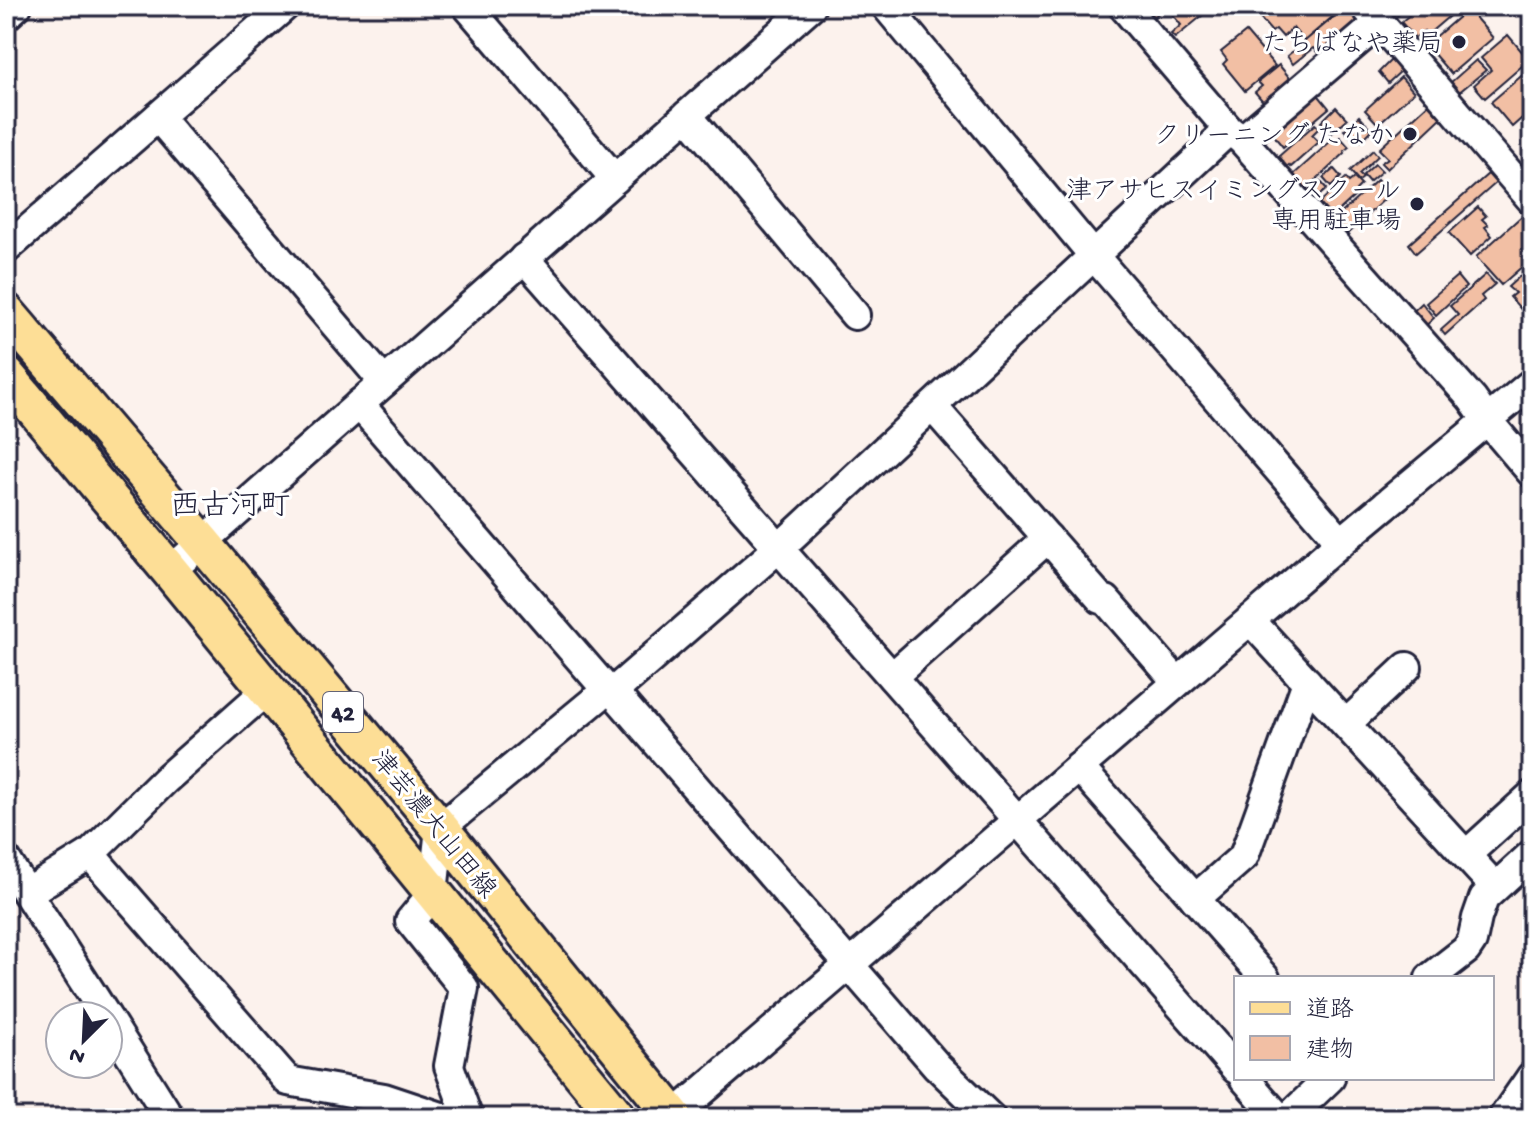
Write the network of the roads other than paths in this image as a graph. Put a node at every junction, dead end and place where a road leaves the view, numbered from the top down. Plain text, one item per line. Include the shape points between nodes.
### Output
1 (17, 6) edge
2 (285, 6) edge
3 (467, 6) edge
4 (811, 6) edge
5 (886, 6) edge
6 (1123, 6) edge
7 (1372, 14) edge
8 (6, 16) edge
9 (687, 115) junction
10 (158, 117) junction
11 (1235, 135) junction
12 (615, 179) junction
13 (1532, 200) edge
14 (6, 249) edge
15 (1094, 256) junction
16 (524, 258) junction
17 (6, 312) edge
18 (855, 315) dead end
19 (6, 375) edge
20 (384, 382) junction
21 (1532, 383) edge
22 (359, 404) junction
23 (933, 407) junction
24 (1487, 420) junction
25 (1532, 473) edge
26 (1048, 538) junction
27 (202, 542) junction
28 (1341, 542) junction
29 (778, 547) junction
30 (170, 571) junction
31 (1250, 620) junction
32 (1407, 667) dead end
33 (892, 677) junction
34 (1177, 682) junction
35 (1307, 682) junction
36 (268, 689) junction
37 (610, 691) junction
38 (1346, 724) junction
39 (1079, 767) junction
40 (1532, 795) edge
41 (1017, 820) junction
42 (440, 828) junction
43 (90, 854) junction
44 (1532, 854) edge
45 (1466, 855) junction
46 (6, 860) edge
47 (1495, 887) junction
48 (27, 893) junction
49 (433, 893) junction
50 (1195, 899) junction
51 (849, 965) junction
52 (1263, 976) edge
53 (1433, 976) edge
54 (96, 1000) edge
55 (124, 1044) edge
56 (1234, 1067) edge
57 (1532, 1076) edge
58 (1246, 1080) edge
59 (1328, 1080) edge
60 (673, 1117) edge
61 (170, 1118) edge
62 (444, 1118) edge
63 (468, 1118) edge
64 (618, 1118) edge
65 (991, 1118) edge
66 (1279, 1118) edge
67 (1288, 1118) edge
68 (1503, 1118) edge

1 - 8 street
2 - 10 street
3 - 12 street
4 - 9 street
5 - 15 street
6 - 11 street
7 - 11 street
7 - 13 street
9 - 12 street
9 - 18 street
10 - 14 street
10 - 20 street
11 - 15 street
11 - 24 street
12 - 16 street
15 - 23 street
15 - 28 street
16 - 20 street
16 - 29 street
17 - 27 main road, 津芸濃大山田線 / 42
19 - 30 main road, 津芸濃大山田線 / 42
20 - 22 street
21 - 24 street
22 - 27 street
22 - 37 street
23 - 26 street
23 - 29 street
24 - 25 street
24 - 28 street
26 - 33 street
26 - 34 street
27 - 30 street
27 - 42 main road, 津芸濃大山田線 / 42
28 - 31 street
29 - 33 street
29 - 37 street
30 - 36 main road, 津芸濃大山田線 / 42
31 - 34 street
31 - 35 street
32 - 38 street
33 - 41 street
34 - 39 street
35 - 38 street
35 - 50 street via 1244,856
36 - 43 street
36 - 49 main road, 津芸濃大山田線 / 42
37 - 42 street
37 - 51 street
38 - 45 street
39 - 41 street
39 - 50 street
40 - 45 street
41 - 51 street
41 - 56 street
42 - 49 street
42 - 60 main road, 津芸濃大山田線 / 42
43 - 48 street
43 - 62 street via 288,1081 384,1098
44 - 47 street
45 - 47 street
46 - 48 street
47 - 53 street via 1484,898 1466,950
48 - 54 street
49 - 63 street via 410,921 464,988 449,1066
49 - 64 main road, 津芸濃大山田線 / 42
50 - 52 street
51 - 60 street
51 - 65 street via 937,1066
55 - 61 street
57 - 68 street
58 - 66 street
59 - 67 street

